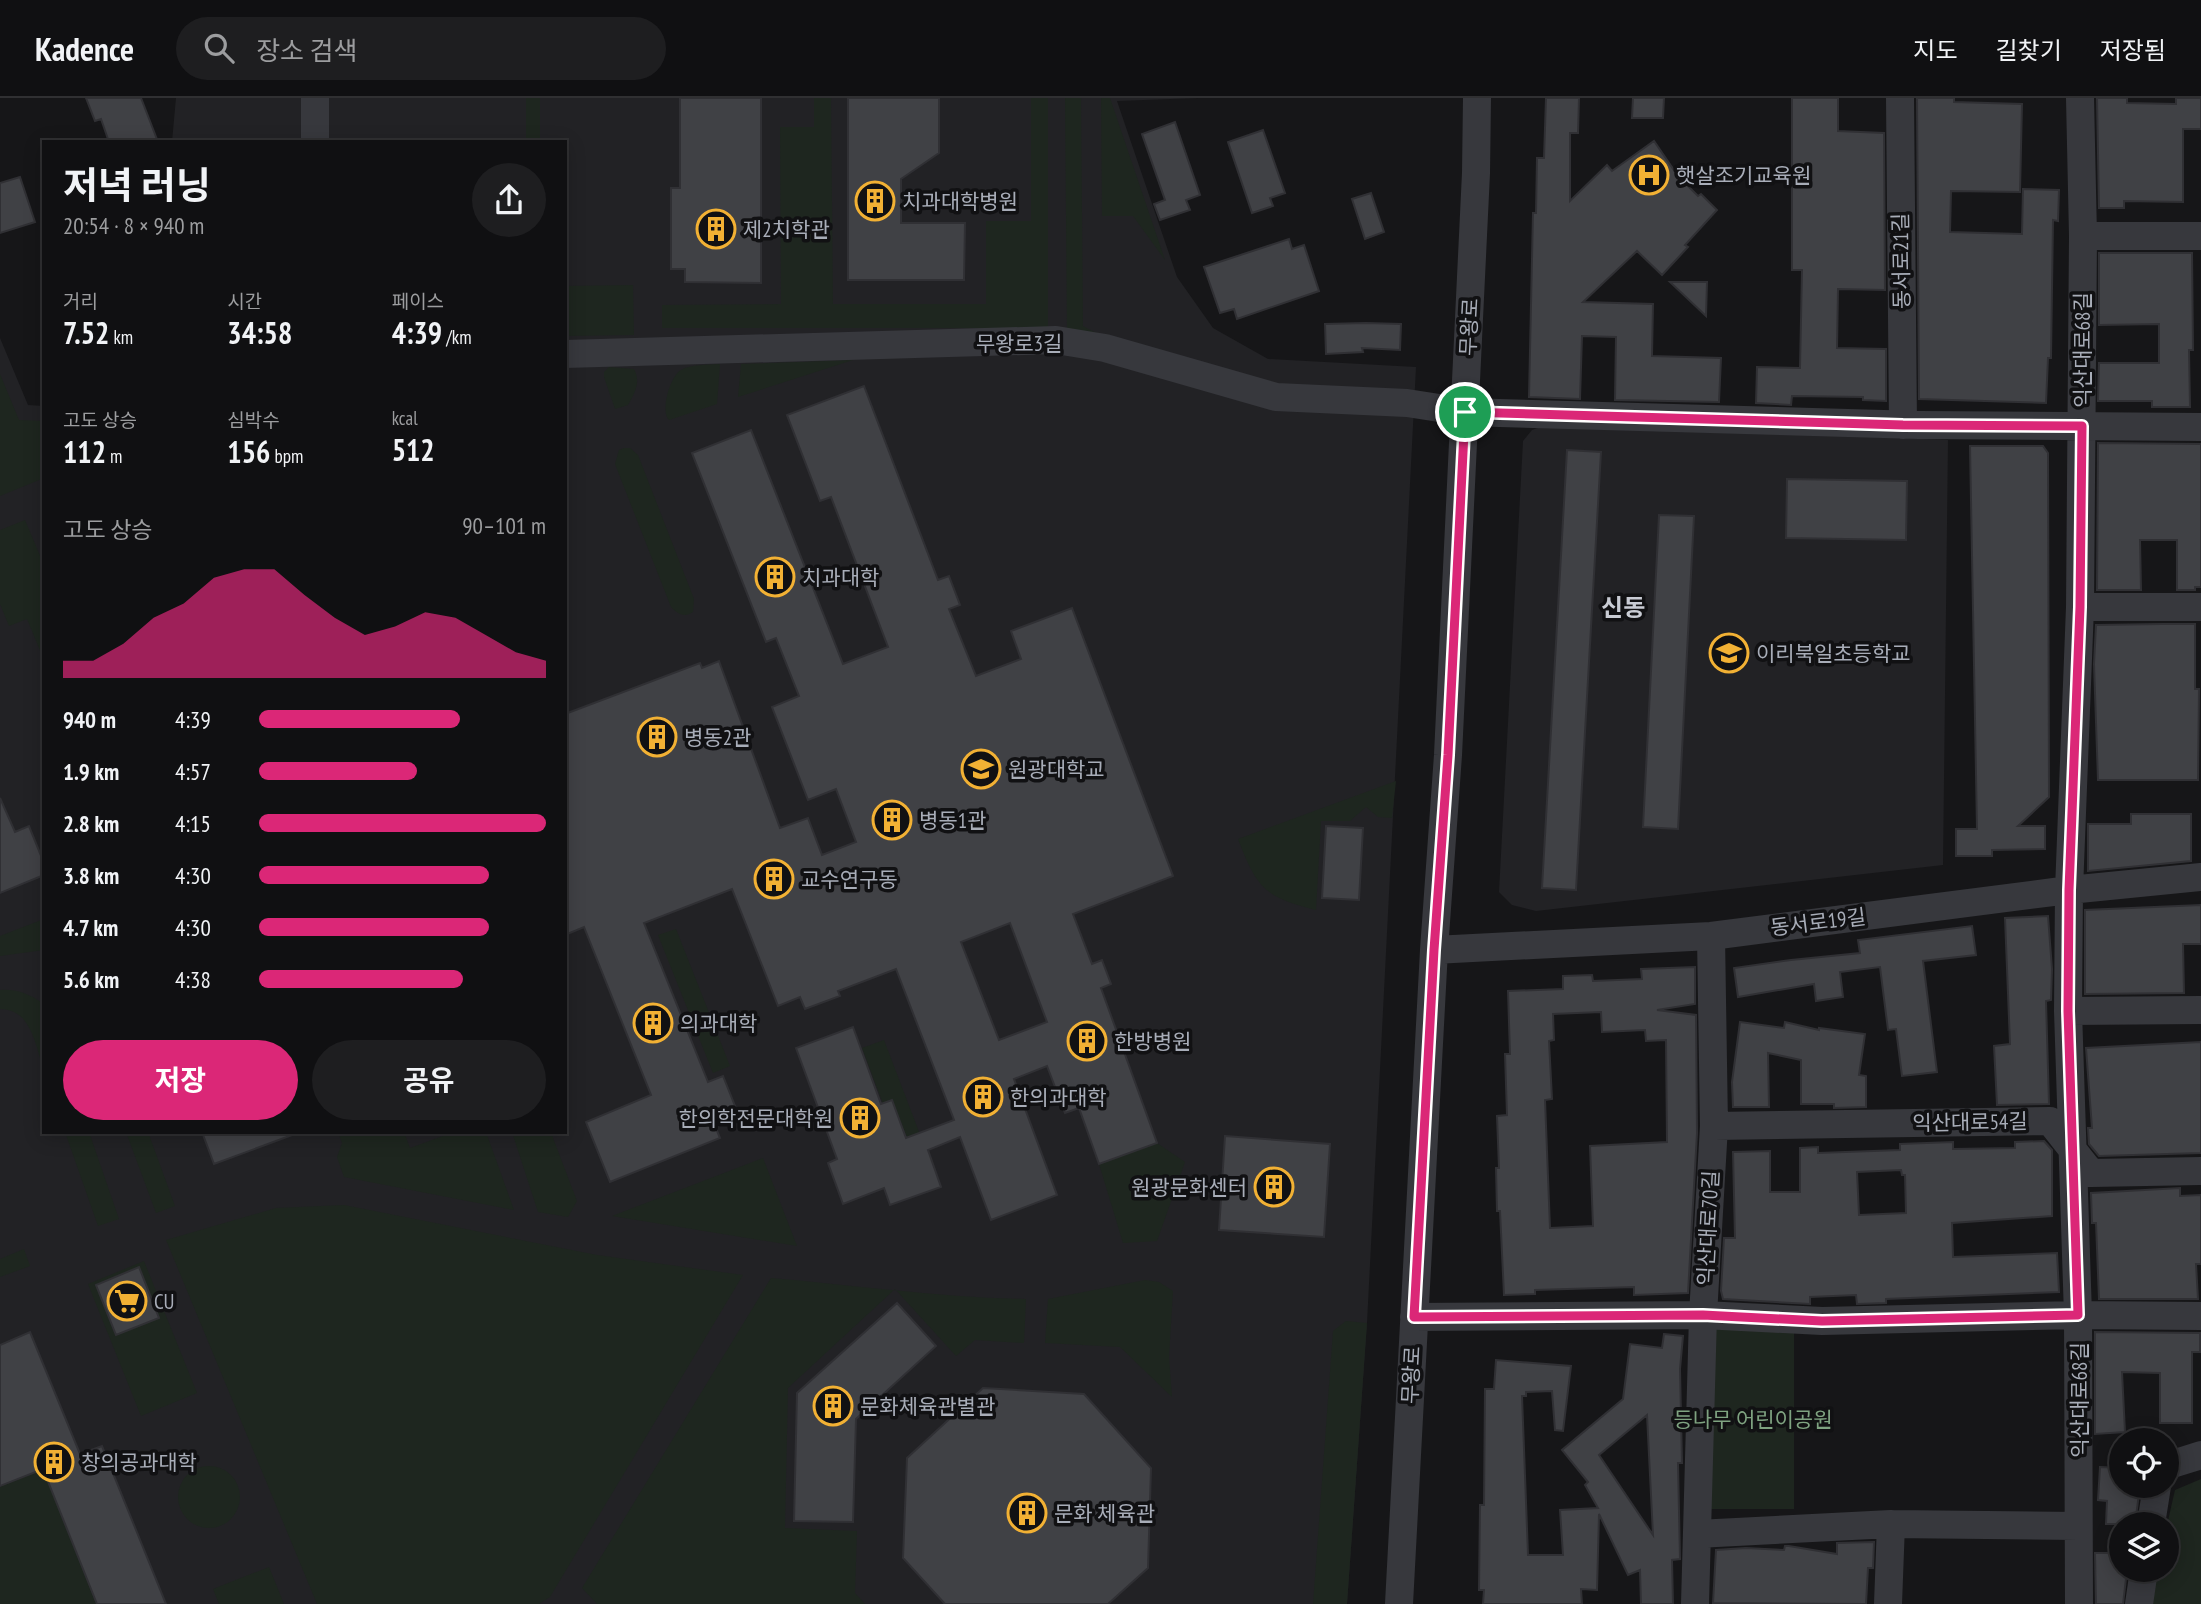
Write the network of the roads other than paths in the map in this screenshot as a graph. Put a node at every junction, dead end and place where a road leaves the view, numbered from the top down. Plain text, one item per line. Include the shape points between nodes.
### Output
1 (315, 98) edge
2 (1477, 98) edge
3 (1899, 98) edge
4 (2080, 98) edge
5 (315, 140) edge
6 (2083, 236) junction
7 (2201, 236) edge
8 (567, 354) edge
9 (1465, 412) junction
10 (1903, 425) junction
11 (2082, 426) junction
12 (2201, 427) edge
13 (2080, 607) junction
14 (2201, 607) edge
15 (2201, 877) edge
16 (2069, 890) junction
17 (1711, 936) junction
18 (1434, 950) junction
19 (2201, 1010) edge
20 (2068, 1011) junction
21 (1714, 1126) junction
22 (2073, 1151) junction
23 (2201, 1171) edge
24 (1703, 1315) junction
25 (2078, 1315) junction
26 (2201, 1316) edge
27 (1414, 1317) junction
28 (2201, 1455) edge
29 (2179, 1462) edge
30 (1891, 1524) junction
31 (2078, 1526) junction
32 (1697, 1534) junction
33 (2142, 1582) edge
34 (1399, 1604) edge
35 (1695, 1604) edge
36 (1888, 1604) edge
37 (2079, 1604) edge
38 (2139, 1604) edge

1 - 5 street
2 - 9 street, 무왕로
3 - 10 street, 동서로21길
4 - 6 street, 익산대로68길
6 - 7 street
6 - 11 street, 익산대로68길
8 - 9 street, 무왕로3길 via 1056,340 1105,348 1276,397 1407,403
9 - 10 street
9 - 18 street, 무왕로
10 - 11 street
11 - 12 street
11 - 13 street, 익산대로68길
13 - 14 street
13 - 16 street, 익산대로68길
15 - 16 street, 동서로19길
16 - 17 street, 동서로19길
16 - 20 street, 익산대로68길
17 - 18 street, 동서로19길
17 - 21 street, 익산대로70길
18 - 27 street, 무왕로
19 - 20 street
20 - 22 street, 익산대로68길
21 - 22 street, 익산대로54길 via 2049,1121
21 - 24 street, 익산대로70길
22 - 23 street, 익산대로54길 via 2091,1173
22 - 25 street, 익산대로68길
24 - 25 street via 1822,1321
24 - 27 street
24 - 32 street, 익산대로70길
25 - 26 street
25 - 31 street, 익산대로68길
27 - 34 street, 무왕로
28 - 29 street
30 - 31 street
30 - 32 street
30 - 36 street
31 - 37 street, 익산대로68길
32 - 35 street, 익산대로70길
33 - 38 street

